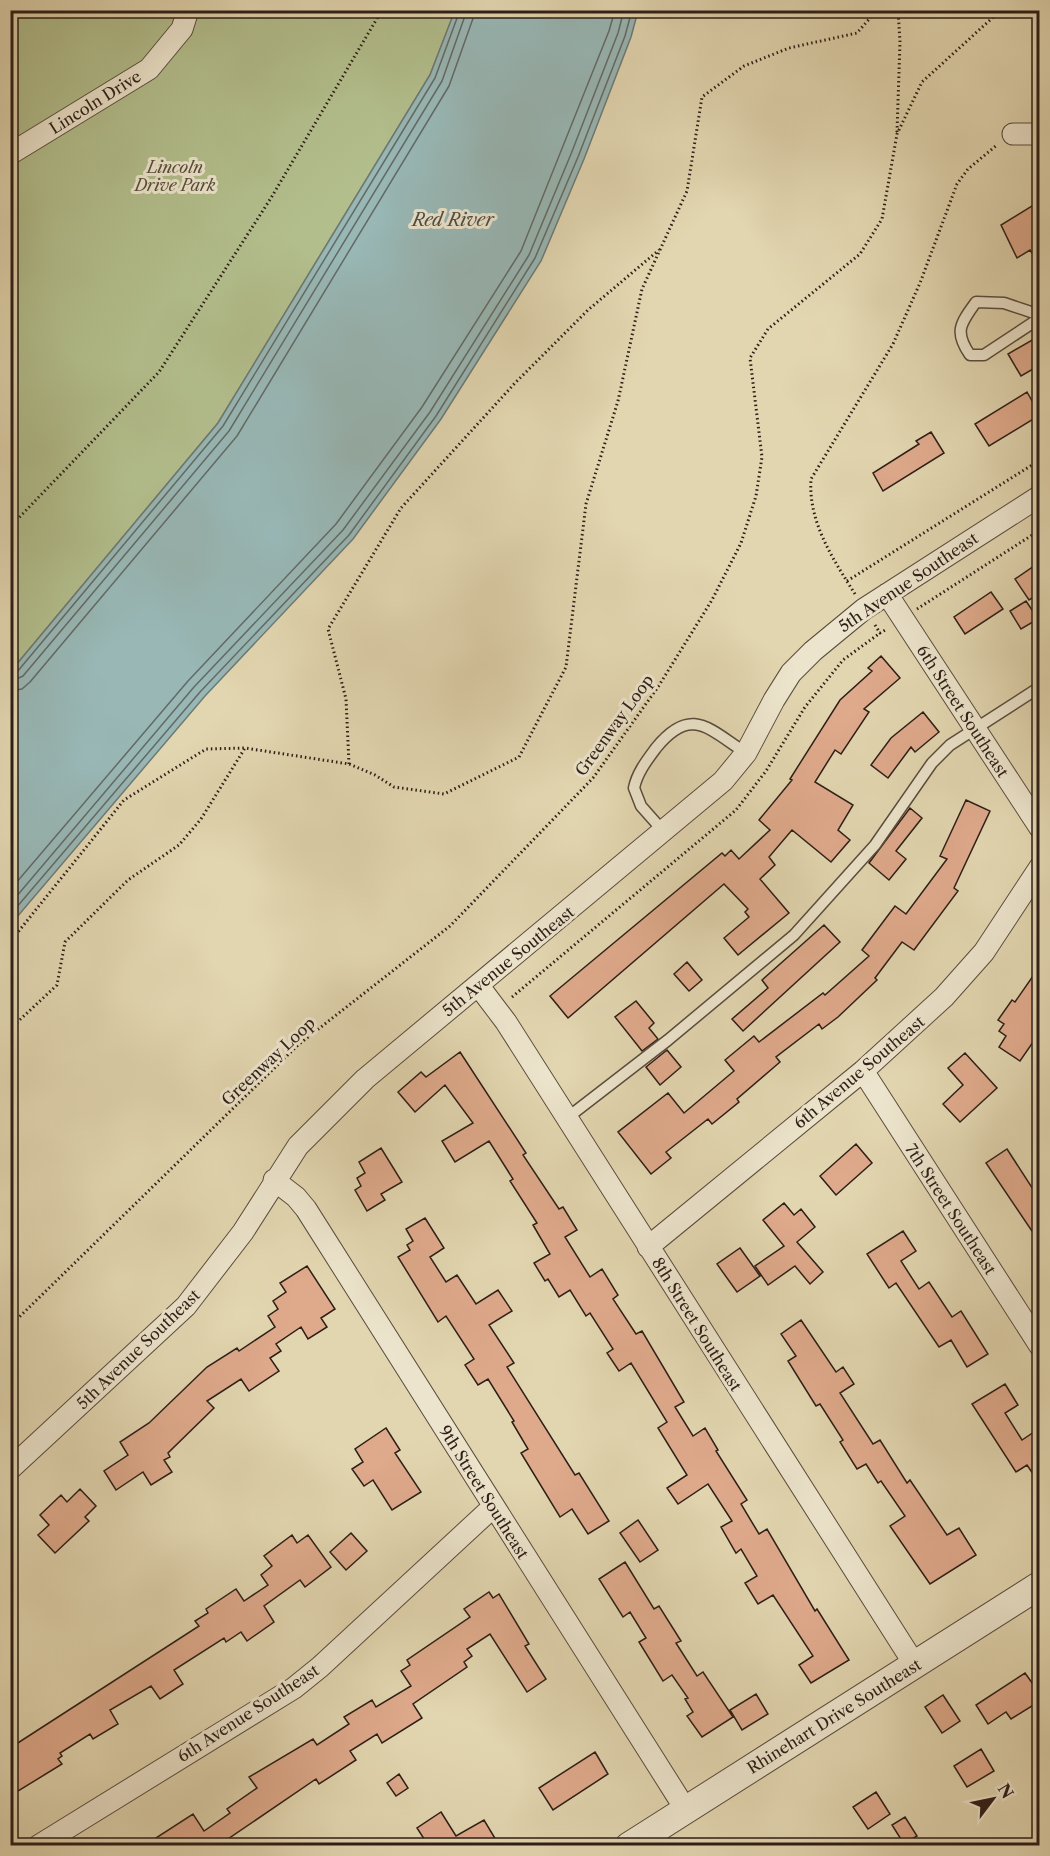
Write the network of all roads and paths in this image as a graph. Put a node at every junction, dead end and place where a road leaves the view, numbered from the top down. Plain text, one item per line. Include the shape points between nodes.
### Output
1 (188, 10) edge
2 (382, 10) edge
3 (877, 10) edge
4 (898, 10) edge
5 (1000, 10) edge
6 (897, 134) junction
7 (1013, 134) joint
8 (1040, 134) edge
9 (10, 154) edge
10 (660, 249) junction
11 (1040, 317) edge
12 (1040, 460) edge
13 (1040, 496) edge
14 (10, 526) edge
15 (1040, 530) edge
16 (847, 582) junction
17 (887, 594) junction
18 (864, 609) junction
19 (903, 618) junction
20 (1040, 687) edge
21 (974, 728) junction
22 (245, 748) junction
23 (746, 753) junction
24 (349, 764) junction
25 (1040, 828) edge
26 (664, 832) junction
27 (1040, 867) edge
28 (10, 942) edge
29 (478, 985) junction
30 (10, 1029) edge
31 (862, 1071) junction
32 (567, 1118) junction
33 (274, 1180) junction
34 (648, 1247) junction
35 (10, 1326) edge
36 (1040, 1346) edge
37 (10, 1469) edge
38 (493, 1507) junction
39 (1040, 1585) edge
40 (915, 1665) junction
41 (686, 1810) junction
42 (38, 1845) edge
43 (629, 1845) edge

1 - 9 street, Lincoln Drive via 182,29 149,69
2 - 14 path via 271,198 159,372
3 - 10 path via 857,33 789,48 744,66 702,98 687,191
4 - 6 path
5 - 6 path, Greenway Loop via 922,82
6 - 35 path, Greenway Loop via 882,219 860,254 768,329 750,358 762,457 756,496 741,543 712,600 664,677 593,778 450,926 298,1046
7 - 8 street
7 - 16 path via 984,154 957,184 893,344 811,479 810,499 817,526
10 - 24 path via 588,310 401,508 328,629 346,699
10 - 24 path via 642,289 618,401 586,504 566,667 519,757 444,794 394,788
11 - 11 lane via 984,355 970,355 960,341 961,324 976,302 1004,303
12 - 16 path
13 - 17 street, 5th Avenue Southeast
15 - 19 path
16 - 18 path
17 - 18 street, 5th Avenue Southeast
17 - 19 street, 6th Street Southeast
18 - 19 path via 880,633
18 - 23 street, 5th Avenue Southeast via 840,626 791,673
19 - 21 street, 6th Street Southeast
20 - 21 lane
21 - 25 street, 6th Street Southeast
21 - 32 lane via 932,764 875,845 795,935
22 - 24 path
22 - 28 path via 206,749 124,800
22 - 30 path via 201,819 179,845 128,880 65,942 57,985
23 - 26 street, 5th Avenue Southeast via 723,781
23 - 26 lane via 699,725 687,723 671,732 644,765 634,788 640,806
26 - 29 street, 5th Avenue Southeast
27 - 31 street, 6th Avenue Southeast via 966,973 914,1027
29 - 32 street, 8th Street Southeast
29 - 33 street, 5th Avenue Southeast via 364,1079 318,1123
31 - 34 street, 6th Avenue Southeast
31 - 36 street, 7th Street Southeast
32 - 34 street, 8th Street Southeast
33 - 37 street, 5th Avenue Southeast via 243,1232 186,1305
33 - 38 street, 9th Street Southeast via 306,1209
34 - 40 street, 8th Street Southeast
38 - 41 street, 9th Street Southeast
38 - 42 street, 6th Avenue Southeast via 294,1688
39 - 40 street, Rhinehart Drive Southeast
40 - 41 street, Rhinehart Drive Southeast
41 - 43 street, Rhinehart Drive Southeast

